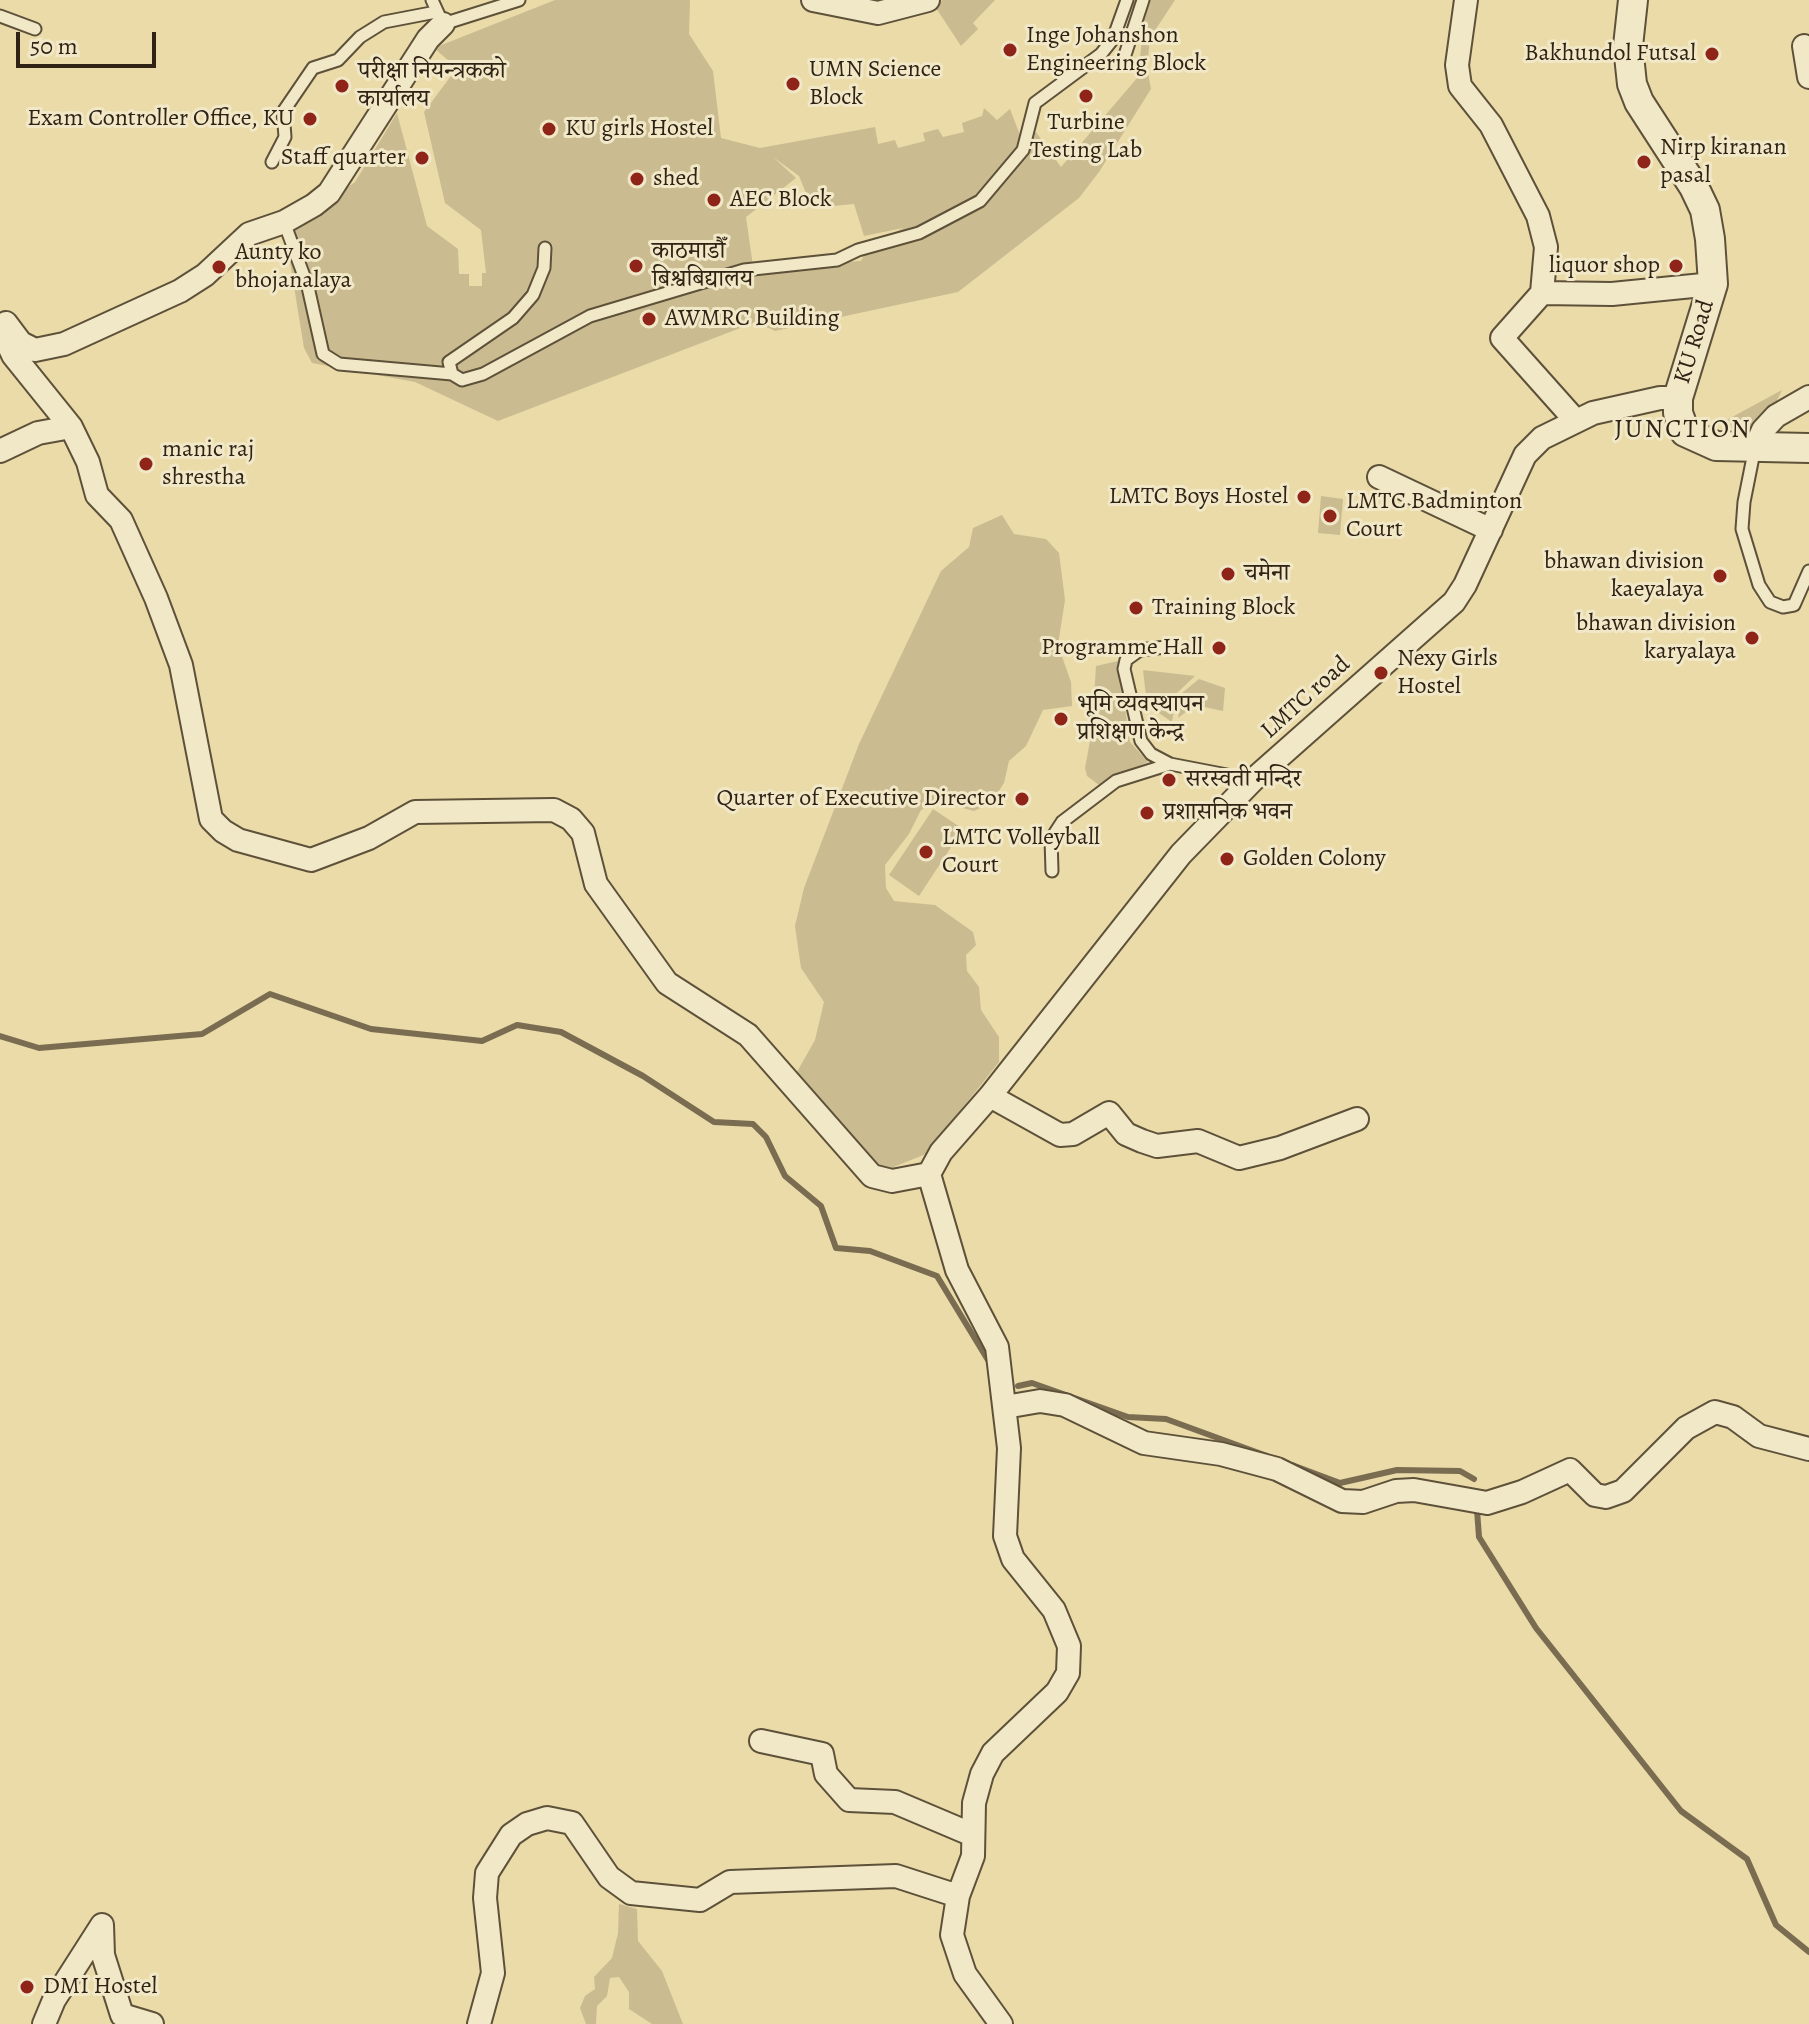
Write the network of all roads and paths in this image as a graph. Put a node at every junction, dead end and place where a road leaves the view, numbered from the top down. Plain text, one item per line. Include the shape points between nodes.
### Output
1 (519, 0) edge
2 (813, 0) edge
3 (928, 0) edge
4 (1127, 0) edge
5 (1143, 0) edge
6 (1466, 0) edge
7 (1633, 0) edge
8 (437, 12) edge
9 (0, 16) edge
10 (35, 29) dead end
11 (1804, 46) dead end
12 (1123, 61) dead end
13 (1809, 77) edge
14 (272, 162) dead end
15 (284, 222) junction
16 (545, 248) dead end
17 (1713, 284) junction
18 (1542, 293) junction
19 (0, 316) edge
20 (0, 326) edge
21 (452, 374) junction
22 (1809, 397) edge
23 (1678, 398) junction
24 (1576, 421) junction
25 (71, 427) junction
26 (1756, 446) junction
27 (1809, 448) edge
28 (0, 451) edge
29 (1379, 477) dead end
30 (1491, 530) junction
31 (1809, 571) edge
32 (1174, 646) dead end
33 (1170, 764) junction
34 (1253, 780) junction
35 (1052, 871) dead end
36 (990, 1096) junction
37 (1357, 1119) dead end
38 (929, 1174) junction
39 (1004, 1403) junction
40 (1809, 1449) edge
41 (761, 1741) dead end
42 (973, 1835) junction
43 (958, 1896) junction
44 (44, 2024) edge
45 (152, 2024) edge
46 (479, 2024) edge
47 (1001, 2024) edge

1 - 8 lane
2 - 3 street via 878,13
4 - 21 lane via 1113,39 1101,54 1035,103 1023,150 980,201 919,233 837,260 744,270 590,316 483,374 462,380
5 - 12 lane
6 - 18 street via 1457,65 1460,86 1491,125 1538,216 1546,247
7 - 17 street, KU Road via 1628,46 1632,84 1705,210
8 - 14 lane via 384,22 338,60 313,68 283,112 285,137
8 - 15 street via 428,39 329,193
9 - 10 lane
11 - 13 street
15 - 19 street via 249,234 180,291 45,350 21,343
15 - 21 lane via 308,287 323,354 339,364
16 - 21 lane via 533,295 513,318 449,362
17 - 18 street via 1612,294
17 - 23 street, KU Road
18 - 24 street via 1502,338
20 - 25 street via 13,355
22 - 26 street via 1776,416
23 - 24 street, LMTC road
23 - 26 street, KU Road via 1681,422 1692,437 1716,446
24 - 30 street, LMTC road via 1542,438 1525,455
25 - 28 street via 38,433
25 - 38 street via 97,495 121,520 156,598 181,665 211,819 223,831 311,860 369,838 415,812 554,810 583,833 596,884 667,983 748,1035 872,1176 892,1181
26 - 27 street, KU Road
26 - 31 lane via 1742,529 1759,585 1770,602 1794,605
29 - 30 street
30 - 34 street, LMTC road via 1454,602
32 - 33 lane via 1130,655 1124,669 1141,741
33 - 34 lane
33 - 35 lane via 1116,781 1062,822 1051,839
34 - 36 street, LMTC road via 1142,899
36 - 37 street via 1060,1135 1073,1134 1109,1113 1126,1134 1142,1141 1157,1146 1198,1141 1239,1158
36 - 38 street, LMTC road via 941,1152
38 - 39 street via 957,1270 990,1329
39 - 40 street via 1065,1405 1144,1443 1277,1469 1342,1501 1363,1502 1414,1490 1487,1503 1570,1470 1595,1495 1606,1497 1623,1491 1686,1428 1715,1412 1733,1417 1759,1436
39 - 42 street via 1009,1448 1005,1536 1013,1559 1054,1610 1069,1646 1068,1673 1057,1692 993,1753 974,1803
41 - 42 street via 822,1754 826,1774 849,1800 895,1802
42 - 43 street via 973,1856
43 - 46 street via 896,1876 730,1882 700,1900 631,1893 609,1877 572,1823 547,1818 511,1835 487,1873 493,1973
43 - 47 street via 952,1935 956,1948 965,1974
44 - 45 street via 102,1925 103,1955 122,2015

